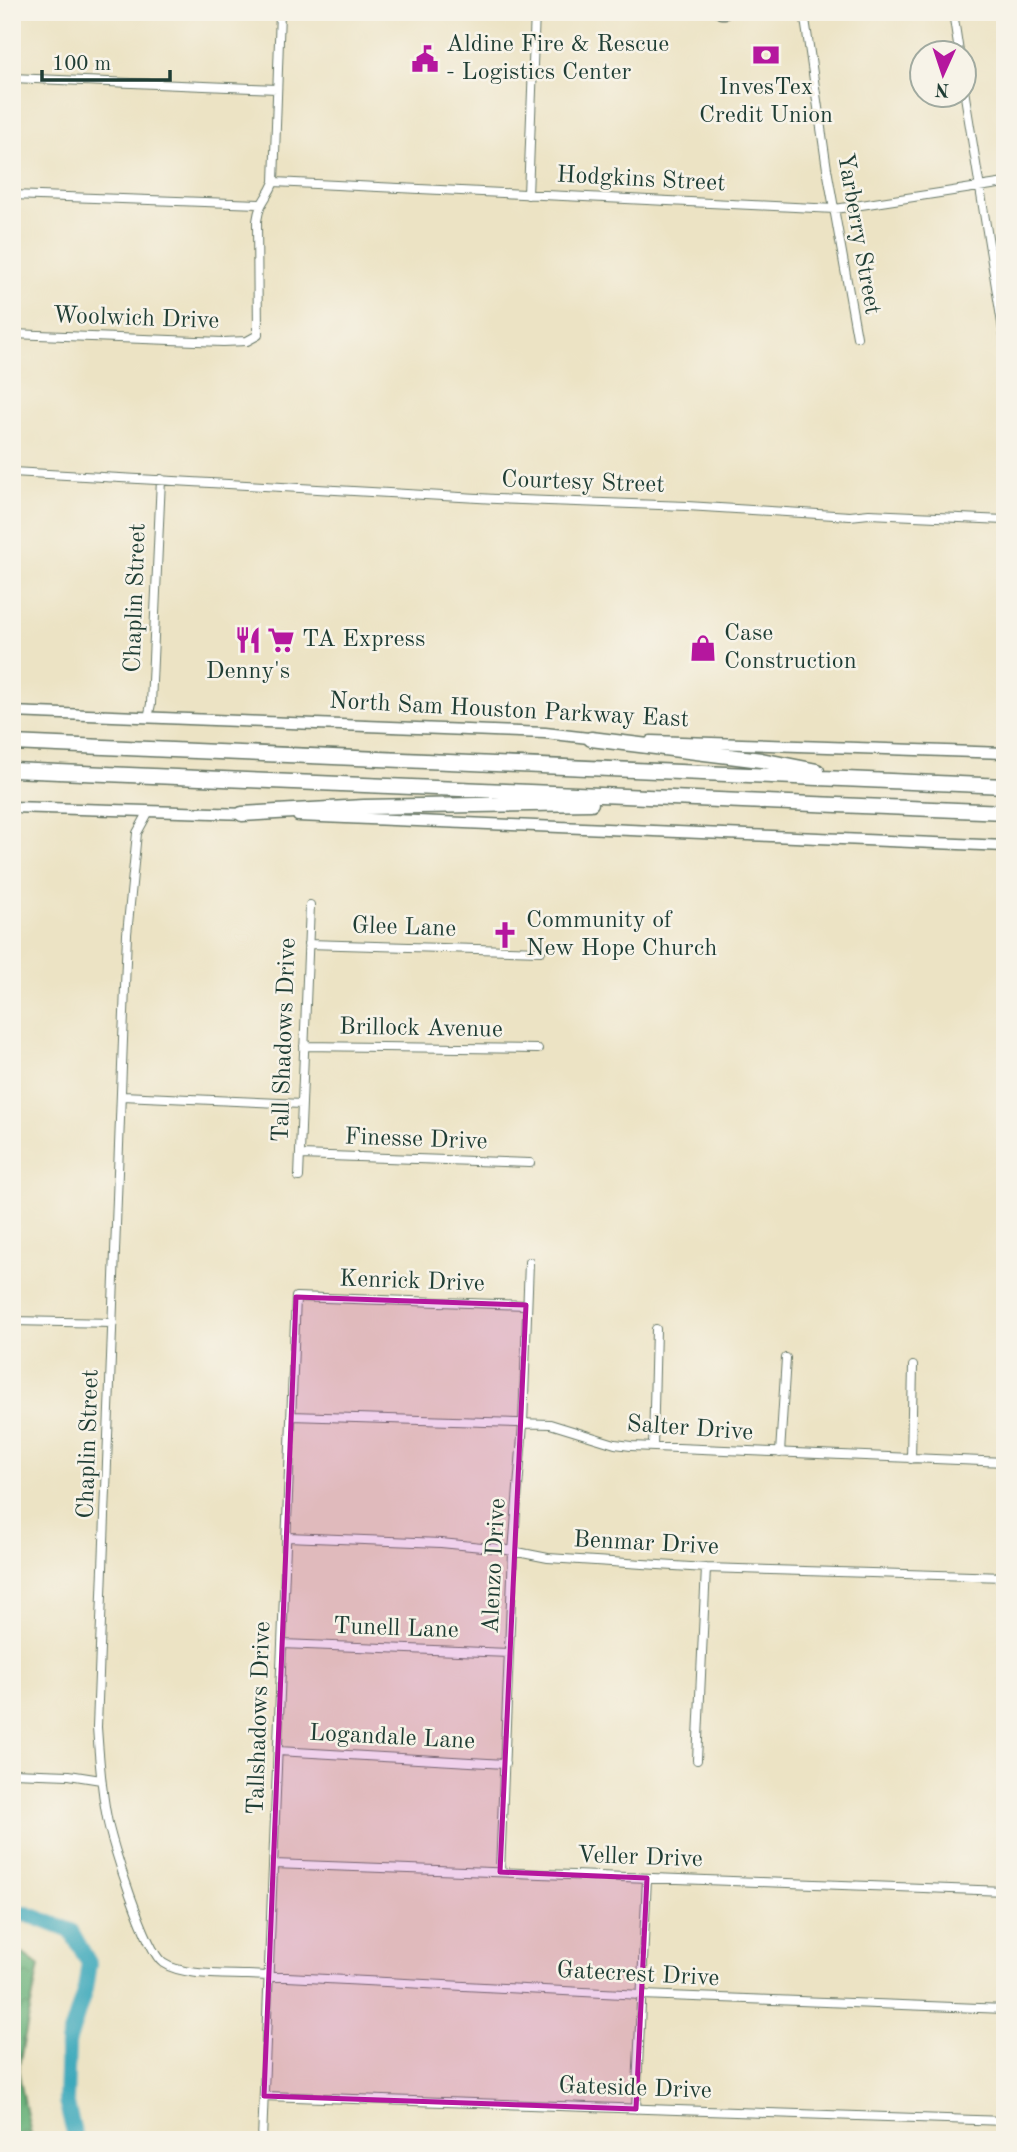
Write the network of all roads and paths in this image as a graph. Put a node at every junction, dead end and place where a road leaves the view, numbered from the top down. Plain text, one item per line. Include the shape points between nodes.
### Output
1 (14, 12) edge
2 (280, 12) edge
3 (535, 12) edge
4 (804, 12) edge
5 (953, 12) edge
6 (957, 38) edge
7 (12, 51) edge
8 (12, 78) edge
9 (277, 89) junction
10 (967, 108) edge
11 (274, 182) junction
12 (1005, 183) edge
13 (980, 188) junction
14 (12, 195) edge
15 (528, 195) junction
16 (259, 204) junction
17 (835, 209) junction
18 (12, 334) edge
19 (858, 337) dead end
20 (1005, 342) edge
21 (12, 472) edge
22 (161, 479) junction
23 (1005, 520) edge
24 (12, 712) edge
25 (148, 718) junction
26 (591, 738) junction
27 (12, 743) edge
28 (1005, 753) edge
29 (12, 770) edge
30 (859, 780) junction
31 (1005, 786) edge
32 (856, 805) junction
33 (12, 807) edge
34 (149, 811) junction
35 (1005, 812) edge
36 (242, 814) junction
37 (1005, 846) edge
38 (310, 905) dead end
39 (308, 944) junction
40 (541, 951) dead end
41 (304, 1046) junction
42 (538, 1049) dead end
43 (122, 1096) junction
44 (302, 1104) junction
45 (300, 1155) junction
46 (530, 1163) dead end
47 (299, 1177) dead end
48 (529, 1262) dead end
49 (296, 1297) joint
50 (526, 1305) junction
51 (12, 1321) edge
52 (113, 1323) junction
53 (656, 1329) dead end
54 (786, 1359) dead end
55 (913, 1366) dead end
56 (291, 1416) junction
57 (523, 1424) junction
58 (653, 1447) junction
59 (780, 1453) junction
60 (911, 1459) junction
61 (1005, 1462) edge
62 (286, 1537) junction
63 (513, 1552) junction
64 (706, 1567) junction
65 (1005, 1577) edge
66 (282, 1644) junction
67 (509, 1653) junction
68 (278, 1751) junction
69 (697, 1760) dead end
70 (505, 1764) junction
71 (12, 1773) edge
72 (101, 1780) junction
73 (273, 1864) junction
74 (500, 1872) junction
75 (647, 1878) junction
76 (1005, 1891) edge
77 (269, 1975) junction
78 (642, 1995) junction
79 (1005, 2009) edge
80 (264, 2096) junction
81 (636, 2109) junction
82 (1005, 2121) edge
83 (262, 2140) edge

1 - 7 street
2 - 9 street
3 - 15 street
4 - 17 street, Yarberry Street
5 - 6 street
8 - 9 street
9 - 11 street
10 - 13 street
11 - 15 street, Hodgkins Street
11 - 16 street
12 - 13 street, Hodgkins Street
13 - 17 street, Hodgkins Street
13 - 20 street
14 - 16 street
15 - 17 street, Hodgkins Street
16 - 18 street, Woolwich Drive via 258,335 247,341
17 - 19 street, Yarberry Street
21 - 22 street, Courtesy Street
22 - 23 street, Courtesy Street via 496,499
22 - 25 street, Chaplin Street
24 - 25 main road, North Sam Houston Parkway East
25 - 26 main road, North Sam Houston Parkway East
26 - 28 main road, North Sam Houston Parkway East
26 - 30 highway via 761,760
27 - 30 highway
29 - 32 highway
30 - 31 highway
32 - 35 highway
32 - 36 highway via 534,803
33 - 34 main road
34 - 36 main road
34 - 43 street, Chaplin Street via 137,832 127,934
36 - 37 main road
38 - 39 street, Tall Shadows Drive
39 - 40 street, Glee Lane
39 - 41 street, Tall Shadows Drive
41 - 42 street, Brillock Avenue
41 - 44 street, Tall Shadows Drive
43 - 44 street
43 - 52 street, Chaplin Street
44 - 45 street, Tall Shadows Drive
45 - 46 street, Finesse Drive
45 - 47 street, Tall Shadows Drive
48 - 50 street, Alenzo Drive
49 - 50 street, Kenrick Drive
49 - 56 street, Tallshadows Drive
50 - 57 street, Alenzo Drive
51 - 52 street
52 - 72 street, Chaplin Street via 97,1727
53 - 58 street
54 - 59 street
55 - 60 street
56 - 57 street, Salter Drive
56 - 62 street, Tallshadows Drive
57 - 58 street, Salter Drive via 564,1427 615,1444
57 - 63 street, Alenzo Drive
58 - 59 street, Salter Drive
59 - 60 street, Salter Drive
60 - 61 street, Salter Drive
62 - 63 street, Benmar Drive via 441,1543
62 - 66 street, Tallshadows Drive
63 - 64 street, Benmar Drive
63 - 67 street, Alenzo Drive
64 - 65 street, Benmar Drive
64 - 69 street
66 - 67 street, Tunell Lane
66 - 68 street, Tallshadows Drive
67 - 70 street, Alenzo Drive
68 - 70 street, Logandale Lane
68 - 73 street, Tallshadows Drive
70 - 74 street, Alenzo Drive
71 - 72 street
72 - 77 street, Chaplin Street via 107,1822 155,1956 184,1970
73 - 74 street, Veller Drive
73 - 77 street, Tallshadows Drive
74 - 75 street, Veller Drive
75 - 76 street, Veller Drive
75 - 78 street
77 - 78 street, Gatecrest Drive
77 - 80 street, Tallshadows Drive
78 - 79 street, Gatecrest Drive
78 - 81 street
80 - 81 street, Gateside Drive
80 - 83 street, Tallshadows Drive
81 - 82 street, Gateside Drive

